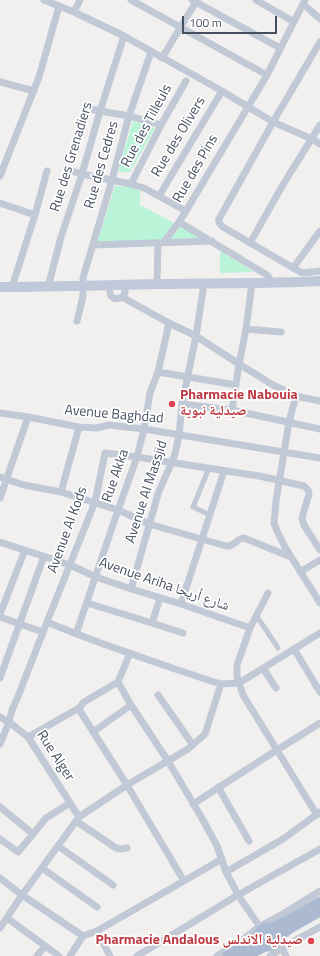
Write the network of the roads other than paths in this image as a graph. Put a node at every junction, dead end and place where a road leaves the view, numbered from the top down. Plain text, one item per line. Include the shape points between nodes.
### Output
1 (44, 0) edge
2 (80, 0) edge
3 (131, 0) edge
4 (256, 0) edge
5 (195, 1) edge
6 (304, 2) edge
7 (59, 6) junction
8 (74, 12) junction
9 (320, 19) edge
10 (294, 22) junction
11 (181, 28) junction
12 (124, 36) junction
13 (320, 42) edge
14 (280, 48) junction
15 (151, 52) junction
16 (162, 58) junction
17 (267, 74) junction
18 (186, 81) dead end
19 (0, 82) edge
20 (34, 91) junction
21 (222, 91) junction
22 (247, 106) junction
23 (87, 108) dead end
24 (100, 111) junction
25 (129, 116) junction
26 (273, 122) junction
27 (161, 125) junction
28 (320, 125) edge
29 (312, 139) junction
30 (320, 144) edge
31 (0, 153) edge
32 (8, 156) junction
33 (68, 170) dead end
34 (47, 171) dead end
35 (82, 174) junction
36 (0, 176) edge
37 (112, 180) junction
38 (131, 184) junction
39 (159, 196) junction
40 (0, 203) edge
41 (186, 211) junction
42 (35, 215) junction
43 (179, 222) junction
44 (320, 231) edge
45 (212, 241) junction
46 (161, 243) junction
47 (250, 243) junction
48 (93, 245) junction
49 (294, 268) junction
50 (320, 271) edge
51 (302, 278) junction
52 (320, 282) edge
53 (204, 283) junction
54 (252, 283) junction
55 (273, 283) junction
56 (157, 284) junction
57 (109, 285) junction
58 (124, 285) junction
59 (83, 286) junction
60 (0, 287) edge
61 (12, 287) junction
62 (48, 287) junction
63 (122, 297) junction
64 (77, 321) dead end
65 (170, 322) junction
66 (246, 328) junction
67 (281, 332) dead end
68 (196, 336) junction
69 (239, 364) junction
70 (158, 372) junction
71 (188, 376) junction
72 (236, 385) junction
73 (296, 396) junction
74 (320, 401) edge
75 (182, 404) junction
76 (232, 410) junction
77 (0, 412) edge
78 (28, 417) junction
79 (289, 422) junction
80 (79, 428) junction
81 (144, 429) junction
82 (320, 429) edge
83 (178, 435) junction
84 (284, 452) junction
85 (137, 457) junction
86 (320, 458) edge
87 (172, 462) junction
88 (209, 468) junction
89 (224, 471) junction
90 (3, 478) edge
91 (280, 480) junction
92 (61, 492) junction
93 (0, 498) edge
94 (95, 502) junction
95 (118, 510) junction
96 (210, 515) junction
97 (149, 524) junction
98 (201, 539) junction
99 (0, 542) edge
100 (25, 550) junction
101 (320, 550) edge
102 (44, 556) junction
103 (291, 557) junction
104 (320, 560) edge
105 (70, 565) junction
106 (300, 572) junction
107 (96, 576) junction
108 (131, 589) junction
109 (268, 594) dead end
110 (318, 594) edge
111 (160, 598) junction
112 (87, 603) junction
113 (320, 603) edge
114 (181, 604) junction
115 (256, 615) junction
116 (0, 616) edge
117 (47, 622) junction
118 (152, 622) junction
119 (20, 624) junction
120 (250, 628) junction
121 (43, 632) junction
122 (183, 633) dead end
123 (320, 633) edge
124 (76, 634) junction
125 (278, 648) dead end
126 (294, 649) junction
127 (130, 654) junction
128 (263, 668) junction
129 (0, 678) edge
130 (118, 682) junction
131 (239, 683) junction
132 (221, 684) junction
133 (276, 688) dead end
134 (320, 692) edge
135 (158, 695) dead end
136 (131, 705) junction
137 (79, 708) junction
138 (0, 718) edge
139 (9, 722) junction
140 (320, 724) edge
141 (93, 732) junction
142 (28, 737) junction
143 (0, 744) edge
144 (194, 745) junction
145 (277, 750) junction
146 (168, 761) junction
147 (127, 785) junction
148 (218, 788) junction
149 (70, 803) junction
150 (193, 804) junction
151 (0, 807) edge
152 (318, 813) edge
153 (78, 819) junction
154 (34, 834) junction
155 (0, 839) edge
156 (249, 841) dead end
157 (58, 846) junction
158 (128, 848) dead end
159 (320, 849) edge
160 (222, 859) junction
161 (42, 868) junction
162 (226, 872) junction
163 (0, 878) edge
164 (184, 881) junction
165 (113, 885) dead end
166 (320, 891) edge
167 (22, 895) junction
168 (238, 895) junction
169 (320, 902) edge
170 (97, 907) dead end
171 (320, 911) edge
172 (7, 918) junction
173 (286, 922) junction
174 (320, 927) edge
175 (0, 928) edge
176 (97, 931) junction
177 (268, 932) junction
178 (83, 936) junction
179 (296, 940) junction
180 (45, 946) junction
181 (250, 949) edge
182 (282, 949) junction
183 (269, 952) edge
184 (37, 956) edge
185 (59, 956) edge
186 (70, 956) edge
187 (110, 956) edge
188 (137, 956) edge
189 (217, 956) edge
190 (228, 956) edge
191 (286, 956) edge

1 - 7 street
2 - 8 street
3 - 11 street
4 - 10 street
5 - 11 street
5 - 14 street
6 - 9 street
6 - 10 street, Rue des Pins
7 - 8 street
7 - 20 street
8 - 12 street
10 - 14 street, Rue des Pins
11 - 16 street
11 - 17 street
12 - 15 street
12 - 24 street, Rue des Grenadiers
13 - 26 street
14 - 17 street, Rue des Pins
15 - 16 street
15 - 25 street, Rue des Cedres
16 - 21 street
17 - 22 street, Rue des Pins
18 - 27 street, Rue des Tilleuls
19 - 20 street
20 - 32 street
21 - 22 street
21 - 39 street, Rue des Olivers
22 - 26 street
22 - 41 street, Rue des Pins
23 - 24 street
24 - 25 street
24 - 35 street, Rue des Grenadiers
25 - 27 street
25 - 37 street, Rue des Cedres
26 - 29 street
26 - 47 street via 218,221 223,227
27 - 38 street, Rue des Tilleuls
28 - 29 street
29 - 30 street
29 - 47 street
31 - 32 street
32 - 36 street
33 - 35 street
34 - 42 street
35 - 37 street
35 - 62 street, Rue des Grenadiers
37 - 38 street
37 - 48 street, Rue des Cedres
38 - 39 street
39 - 41 street
40 - 42 street
41 - 43 street, Rue des Pins
42 - 61 street
43 - 45 street
43 - 46 street, Rue des Pins
44 - 49 street
45 - 46 street
45 - 55 street via 267,275
46 - 48 street
46 - 56 street
47 - 49 street
48 - 59 street, Rue des Cedres
49 - 51 street
50 - 51 street
51 - 52 main road
51 - 55 main road
53 - 54 main road
53 - 56 main road
53 - 68 street, Avenue Al Massjid
54 - 55 main road
54 - 66 street
56 - 58 main road
57 - 58 main road
57 - 59 main road
57 - 63 street via 113,298
58 - 63 street via 125,293
59 - 62 main road
59 - 64 street, Rue des Cedres
60 - 61 main road
61 - 62 main road
63 - 65 street
65 - 68 street
65 - 70 street, Rue Akka
66 - 67 street
66 - 69 street
68 - 69 street
68 - 71 street, Avenue Al Massjid
69 - 72 street
69 - 73 street
70 - 71 street
70 - 81 street, Rue Akka via 150,393
71 - 72 street
71 - 75 street, Avenue Al Massjid
72 - 76 street
73 - 74 street
73 - 79 street
75 - 76 street
75 - 83 street, Avenue Al Massjid
76 - 79 street
77 - 78 street, Avenue Baghdad
78 - 80 street, Avenue Baghdad
78 - 90 street
79 - 82 street
79 - 84 street
80 - 81 street, Avenue Baghdad via 109,425
80 - 92 street
81 - 83 street, Avenue Baghdad
81 - 85 street, Rue Akka
83 - 84 street, Avenue Baghdad
83 - 87 street, Avenue Al Massjid
84 - 86 street, Avenue Baghdad
84 - 91 street
85 - 87 street
85 - 94 street, Avenue Al Kods via 105,453
85 - 95 street, Rue Akka
87 - 88 street
87 - 97 street, Avenue Al Massjid
88 - 89 street
88 - 96 street via 193,507
89 - 91 street
89 - 96 street
90 - 92 street
90 - 93 street
91 - 101 street via 306,487 309,494 303,521
91 - 103 street via 274,523
92 - 94 street
94 - 95 street
94 - 105 street, Avenue Al Kods
95 - 97 street
95 - 107 street, Rue Akka
96 - 98 street
97 - 98 street
97 - 108 street, Avenue Al Massjid
98 - 103 street via 230,546 244,538
98 - 114 street
99 - 100 street, Avenue Ariha شارع أريحا
100 - 102 street, Avenue Ariha شارع أريحا
100 - 116 street
102 - 105 street, Avenue Ariha شارع أريحا
102 - 119 street
103 - 106 street
104 - 106 street
105 - 107 street, Avenue Ariha شارع أريحا
105 - 117 street, Avenue Al Kods
106 - 110 street
107 - 108 street, Avenue Ariha شارع أريحا
107 - 112 street, Rue Akka
108 - 111 street, Avenue Ariha شارع أريحا
109 - 115 street
110 - 113 street
111 - 114 street, Avenue Ariha شارع أريحا
111 - 118 street
112 - 118 street
112 - 124 street, Rue Akka
114 - 120 street, Avenue Ariha شارع أريحا
115 - 120 street
115 - 125 street
116 - 119 street
117 - 121 street, Avenue Al Kods
117 - 124 street
118 - 122 street
119 - 121 street
119 - 129 street
120 - 131 street via 237,665
121 - 139 street, Avenue Al Kods
123 - 126 street
124 - 127 street
126 - 128 street
126 - 134 street
127 - 130 street
127 - 132 street
128 - 131 street
128 - 133 street
130 - 136 street
130 - 137 street via 84,702
131 - 132 street
131 - 145 street via 243,695
132 - 144 street via 206,734
135 - 144 street
136 - 141 street
136 - 146 street
137 - 141 street
137 - 142 street
138 - 139 street, Rue Alger
139 - 142 street, Rue Alger
139 - 143 street, Avenue Al Kods
140 - 145 street
141 - 147 street
142 - 149 street, Rue Alger
144 - 146 street
145 - 148 street
145 - 152 street
146 - 147 street
146 - 150 street
147 - 153 street
147 - 164 street
148 - 150 street
148 - 156 street
149 - 153 street, Rue Alger
149 - 154 street via 46,818
150 - 160 street
151 - 154 street
152 - 162 street via 283,839
153 - 157 street
153 - 158 street via 116,848
154 - 155 street via 18,852
157 - 161 street
157 - 165 street
159 - 168 street
160 - 162 street
160 - 164 street
161 - 167 street
161 - 170 street
162 - 168 street
163 - 167 street
164 - 176 street
166 - 173 street
167 - 172 street
167 - 178 street
168 - 177 street
168 - 188 street
169 - 173 main road
171 - 173 main road
172 - 175 street
172 - 180 street
173 - 177 main road
173 - 179 street
174 - 179 street
176 - 178 street
176 - 187 street
177 - 181 main road
177 - 182 street
177 - 183 main road via 260,942
178 - 186 street
179 - 182 street
180 - 184 street
180 - 185 street
181 - 183 main road
181 - 189 street
181 - 190 main road
182 - 183 street
182 - 191 street

